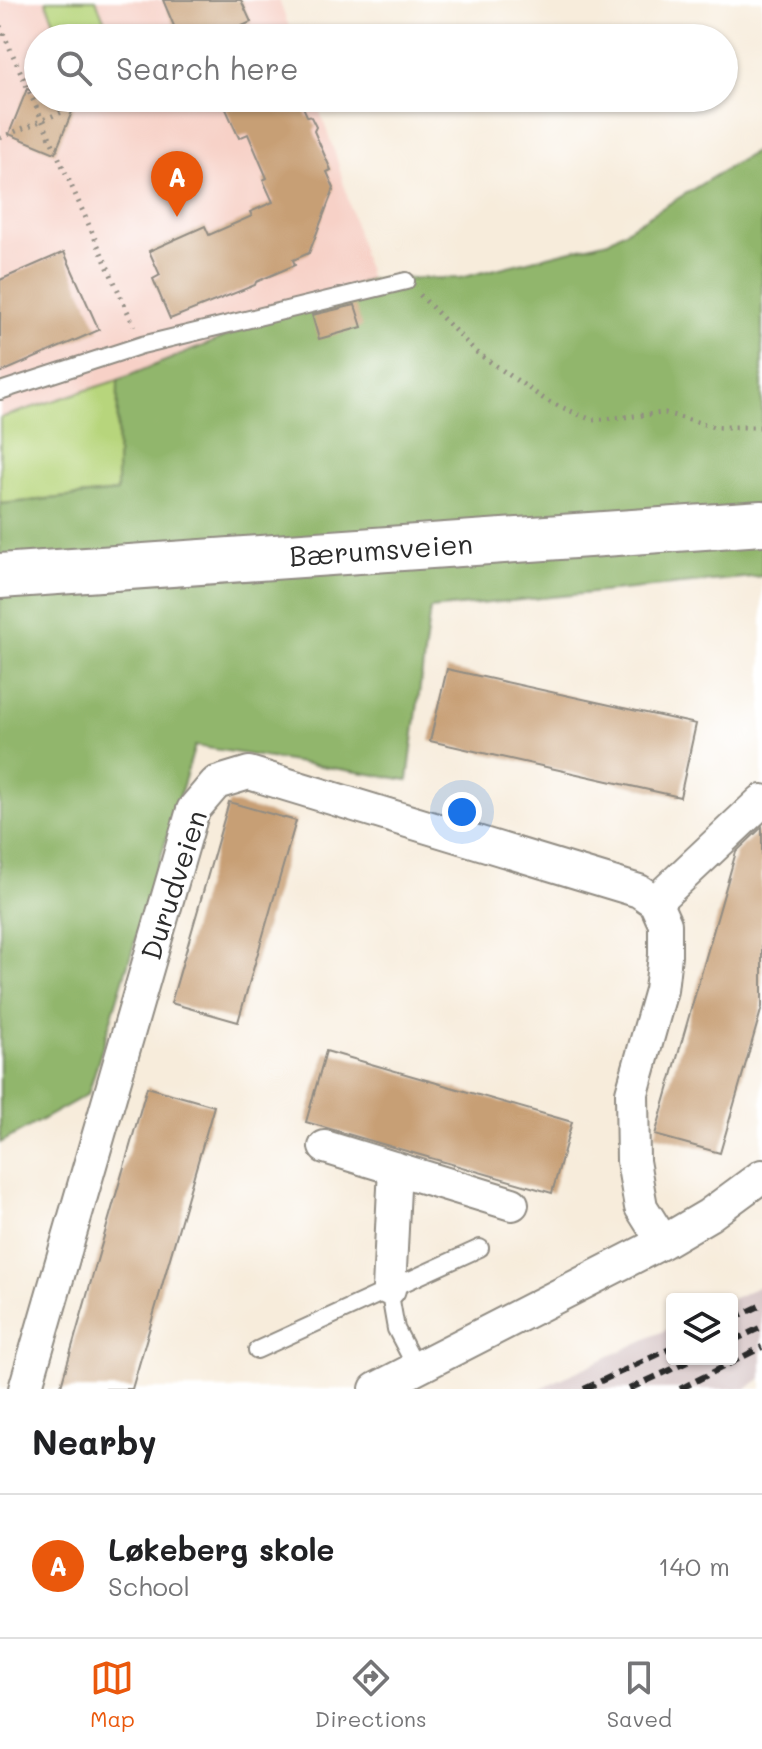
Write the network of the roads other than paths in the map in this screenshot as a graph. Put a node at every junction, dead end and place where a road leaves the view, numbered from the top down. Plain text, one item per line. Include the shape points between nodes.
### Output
1 (406, 281) road end
2 (0, 391) edge
3 (762, 523) edge
4 (0, 576) edge
5 (762, 801) edge
6 (655, 902) junction
7 (325, 1147) dead end
8 (395, 1168) junction
9 (759, 1184) edge
10 (512, 1204) dead end
11 (663, 1242) junction
12 (480, 1248) dead end
13 (389, 1289) junction
14 (257, 1350) dead end
15 (417, 1369) junction
16 (25, 1389) edge
17 (376, 1389) edge

1 - 2 lane via 142,345
3 - 4 main road, Bærumsveien
5 - 6 street
6 - 11 street via 665,924 665,955 661,990 632,1093 633,1161 641,1207
6 - 16 street, Durudveien via 639,891 249,773 216,783 193,810
7 - 8 street
8 - 10 street
8 - 13 street
9 - 11 street
11 - 15 street
12 - 13 lane
13 - 14 lane
13 - 15 lane via 396,1329
15 - 17 street

